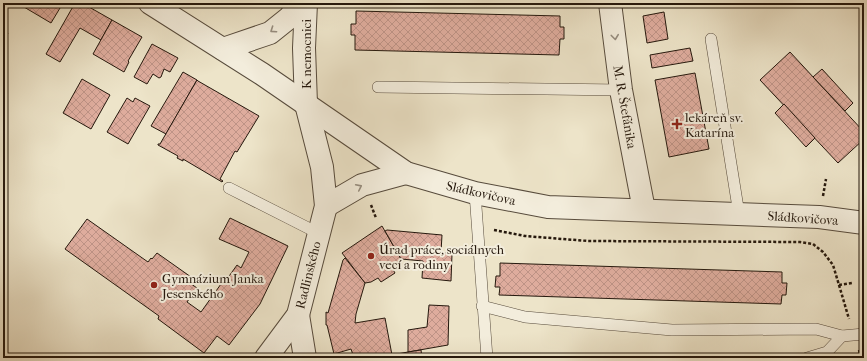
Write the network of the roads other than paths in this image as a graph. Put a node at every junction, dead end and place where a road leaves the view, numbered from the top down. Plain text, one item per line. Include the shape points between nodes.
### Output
1 (150, 3) edge
2 (300, 3) edge
3 (306, 3) edge
4 (610, 3) edge
5 (711, 38) dead end
6 (223, 49) junction
7 (620, 80) junction
8 (378, 87) dead end
9 (306, 104) junction
10 (406, 172) junction
11 (229, 188) dead end
12 (475, 193) junction
13 (326, 206) junction
14 (644, 210) junction
15 (739, 214) junction
16 (864, 223) edge
17 (318, 234) junction
18 (482, 306) junction
19 (298, 315) junction
20 (864, 334) edge
21 (842, 336) junction
22 (266, 358) edge
23 (305, 358) edge
24 (487, 358) edge
25 (807, 358) edge

1 - 6 street, Sládkovičova
2 -> 6 street, K nemocnici via 290,17 270,33
3 - 9 street, K nemocnici
4 -> 7 street, M. R. Štefánika
5 - 15 lane
6 - 9 street, Sládkovičova
7 - 8 lane
7 - 14 street, M. R. Štefánika
9 - 10 street, Sládkovičova
9 - 13 street, Radlinského via 322,168
10 - 12 street, Sládkovičova
13 -> 10 street via 362,185
11 - 17 lane
12 - 14 street, Sládkovičova via 548,207
12 - 18 lane
13 - 17 street, Radlinského
14 - 15 street, Sládkovičova
15 - 16 street, Sládkovičova via 819,217
17 - 19 street, Radlinského
18 - 21 lane via 525,316 672,330 816,329
18 - 24 lane
19 - 22 street, Radlinského
19 - 23 street
20 - 21 lane
21 - 25 lane via 827,352

